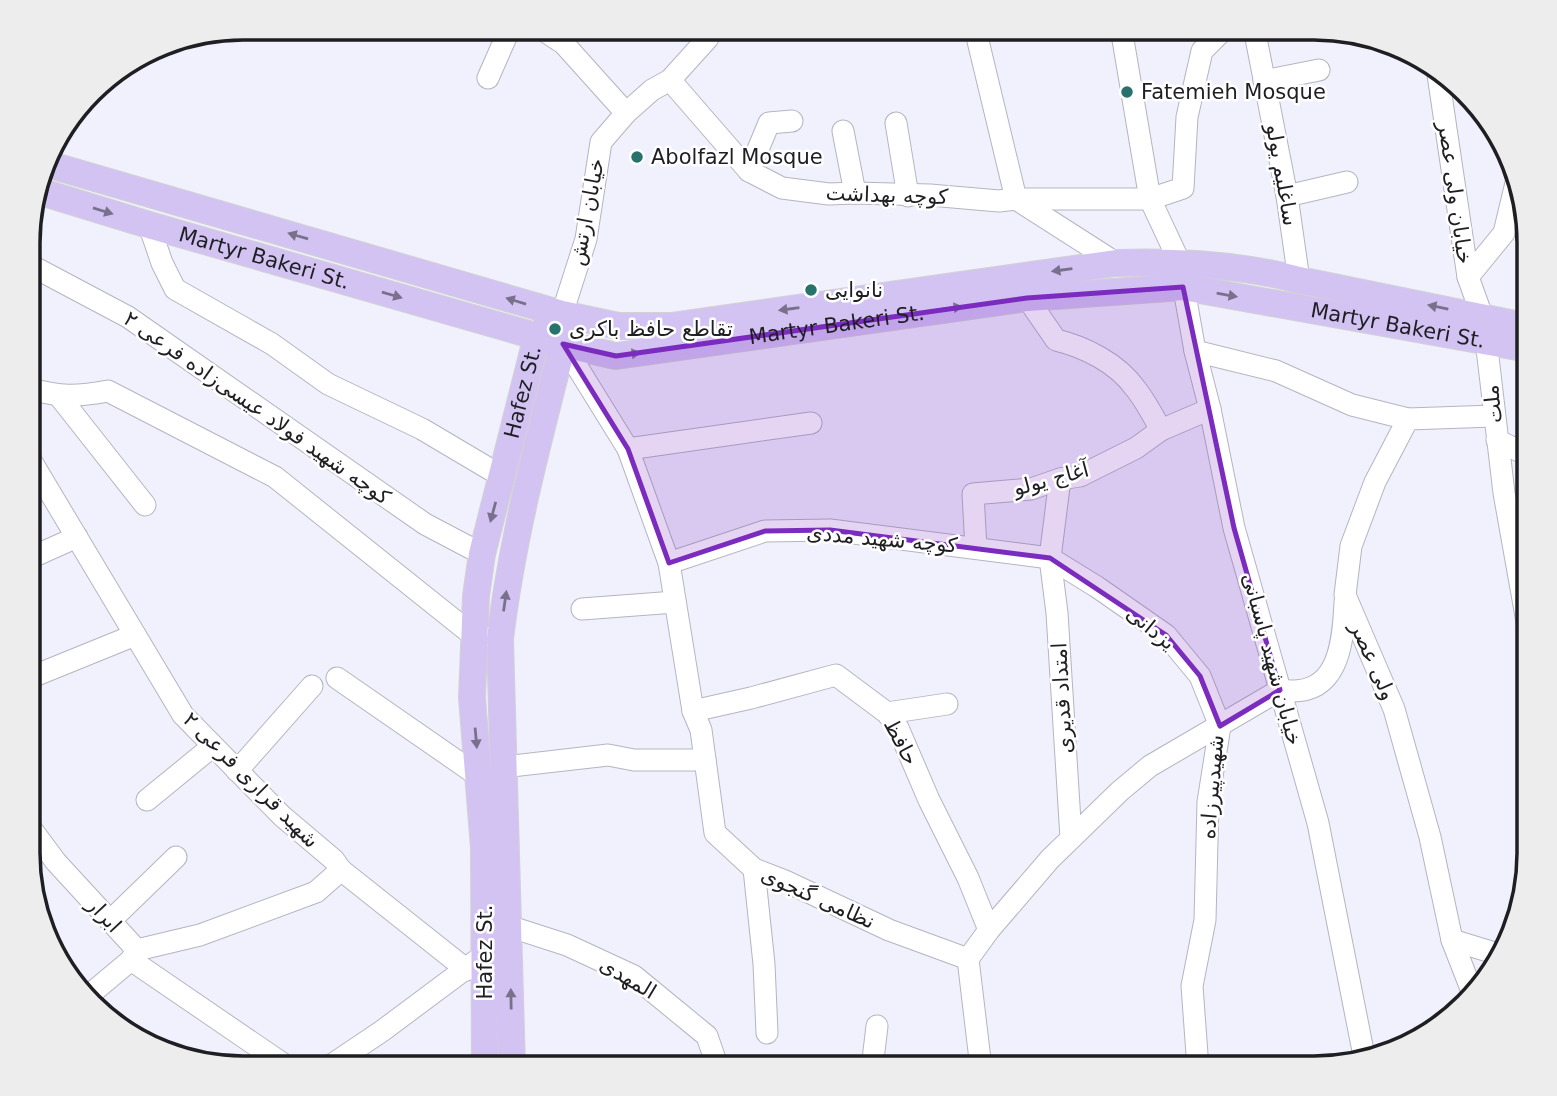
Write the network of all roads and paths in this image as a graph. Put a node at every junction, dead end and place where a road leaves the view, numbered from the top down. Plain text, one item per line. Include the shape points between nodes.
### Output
1 (505, 40) edge
2 (558, 40) edge
3 (706, 40) edge
4 (978, 41) edge
5 (1123, 41) edge
6 (1212, 41) edge
7 (1256, 41) edge
8 (1319, 70) dead end
9 (488, 78) dead end
10 (670, 80) junction
11 (1264, 81) junction
12 (1439, 84) edge
13 (626, 113) junction
14 (792, 121) dead end
15 (896, 123) dead end
16 (843, 131) dead end
17 (56, 167) edge
18 (748, 171) junction
19 (1347, 183) dead end
20 (855, 193) junction
21 (47, 194) edge
22 (908, 196) junction
23 (1287, 196) junction
24 (1016, 199) junction
25 (1150, 199) junction
26 (1512, 200) edge
27 (149, 225) junction
28 (1116, 263) junction
29 (40, 270) edge
30 (1181, 274) junction
31 (1468, 277) junction
32 (1299, 280) junction
33 (1027, 298) junction
34 (562, 314) junction
35 (1516, 327) edge
36 (1484, 328) junction
37 (537, 336) junction
38 (1516, 343) edge
39 (563, 344) junction
40 (1195, 351) junction
41 (40, 391) edge
42 (59, 396) junction
43 (1210, 409) junction
44 (1494, 416) junction
45 (1408, 419) junction
46 (811, 423) dead end
47 (1161, 430) junction
48 (1497, 440) junction
49 (628, 449) junction
50 (1516, 450) edge
51 (40, 477) edge
52 (503, 477) junction
53 (1060, 479) junction
54 (145, 505) dead end
55 (76, 537) junction
56 (976, 548) junction
57 (40, 553) edge
58 (482, 554) junction
59 (1050, 558) junction
60 (669, 563) junction
61 (1516, 566) edge
62 (1345, 595) junction
63 (675, 602) junction
64 (582, 609) dead end
65 (135, 635) junction
66 (474, 636) junction
67 (500, 639) junction
68 (41, 673) edge
69 (337, 678) dead end
70 (312, 686) dead end
71 (1280, 690) junction
72 (947, 704) dead end
73 (693, 711) junction
74 (887, 713) junction
75 (1220, 726) junction
76 (213, 746) junction
77 (705, 760) junction
78 (504, 767) junction
79 (237, 771) junction
80 (480, 777) junction
81 (147, 800) dead end
82 (1071, 838) junction
83 (41, 842) edge
84 (176, 857) dead end
85 (754, 869) junction
86 (341, 870) junction
87 (110, 921) junction
88 (508, 926) junction
89 (989, 930) junction
90 (1452, 940) junction
91 (1491, 952) edge
92 (134, 955) junction
93 (968, 959) junction
94 (475, 962) junction
95 (1469, 983) edge
96 (94, 990) edge
97 (877, 1026) dead end
98 (767, 1033) dead end
99 (1363, 1049) edge
100 (271, 1055) edge
101 (345, 1055) edge
102 (484, 1055) edge
103 (512, 1055) edge
104 (714, 1055) edge
105 (873, 1056) edge
106 (980, 1056) edge
107 (1197, 1056) edge

1 - 9 street
2 - 13 street
3 - 10 street, خیابان ارتش
4 - 24 street
5 - 25 street, خیابان شهید پاسبانی
6 - 25 street via 1202,51 1187,117 1182,188
7 - 11 street, ساغلیم یولو
8 - 11 street
10 - 13 street, خیابان ارتش
10 - 18 street, کوچه بهداشت
11 - 23 street, ساغلیم یولو
12 - 31 street, خیابان ولی عصر
13 - 34 street, خیابان ارتش via 601,142 586,239
14 - 18 street via 769,123
15 - 22 street
16 - 20 street
34 -> 17 main road, Martyr Bakeri St.
18 - 20 street, کوچه بهداشت via 782,188
19 - 23 street
20 - 22 street, کوچه بهداشت
21 -> 27 main road, Martyr Bakeri St.
22 - 24 street, کوچه بهداشت
23 - 32 street, ساغلیم یولو
24 - 25 street, کوچه بهداشت
24 - 28 street
25 - 30 street, خیابان شهید پاسبانی
26 - 31 street via 1504,233
27 -> 37 main road, Martyr Bakeri St.
27 - 52 street via 175,289 272,344 328,384 422,429
28 - 30 main road, Martyr Bakeri St.
28 -> 34 main road, Martyr Bakeri St. via 671,326 618,326
29 - 58 street, کوچه شهید فولاد عیسی‌زاده فرعی ۲ via 128,317 425,524
30 - 32 main road, Martyr Bakeri St. via 1269,272
30 - 33 main road, Martyr Bakeri St.
30 -> 36 main road, Martyr Bakeri St.
30 - 40 street, خیابان شهید پاسبانی
31 - 36 street, خیابان ولی عصر
36 -> 32 main road, Martyr Bakeri St.
39 -> 33 main road, Martyr Bakeri St. via 615,356
33 - 47 street via 1056,340 1081,346 1135,387
34 - 37 main road, Hafez St.
34 - 39 main road, Hafez St.
35 - 36 main road, Martyr Bakeri St.
36 - 38 main road, Martyr Bakeri St.
36 - 44 street, ملت
37 - 39 main road, Martyr Bakeri St.
37 - 52 main road, Hafez St.
39 - 49 street
67 -> 39 main road, Hafez St. via 526,492
40 - 43 street, خیابان شهید پاسبانی
40 - 45 street via 1276,370 1353,405
41 - 42 street
42 - 54 street
42 - 66 street via 108,391 275,477
43 - 47 street, آغاج یولو
43 - 71 street, خیابان شهید پاسبانی via 1234,528
44 - 45 street
44 - 48 street, ملت
45 - 62 street, ولی عصر via 1375,482 1351,546
46 - 49 street
47 - 53 street, آغاج یولو via 1080,476
48 - 50 street
48 - 61 street, ملت
49 - 60 street
51 - 55 street, شهید قراری فرعی ۲
52 -> 58 main road, Hafez St.
53 - 56 street, آغاج یولو via 1031,489 973,494
53 - 59 street, امتداد قدیری
55 - 57 street
55 - 65 street, شهید قراری فرعی ۲
56 - 59 street, کوچه شهید مددی
56 - 60 street, کوچه شهید مددی via 830,530 765,531
58 - 66 main road, Hafez St.
59 - 75 street, یزدانی via 1166,635 1200,676
59 - 82 street, امتداد قدیری
60 - 63 street, نظامی گنجوی
62 - 71 street via 1339,655 1325,681 1299,693
62 - 90 street, ولی عصر via 1394,709 1430,837
63 - 64 street
63 - 73 street, نظامی گنجوی
65 - 68 street
65 - 76 street, شهید قراری فرعی ۲ via 183,715
66 - 67 street
66 -> 80 main road, Hafez St. via 472,698
67 - 78 main road, Hafez St.
69 - 80 street
70 - 79 street
71 - 75 street
71 - 99 street, خیابان شهید پاسبانی via 1318,823
72 - 74 street
73 - 74 street, حافظ via 836,674
73 - 77 street, نظامی گنجوی
74 - 89 street, حافظ via 898,727
75 - 82 street, شهیدپیرزاده via 1150,765
75 - 107 street, شهیدپیرزاده via 1208,802 1205,920 1192,986
76 - 79 street, شهید قراری فرعی ۲
76 - 81 street
77 - 78 street via 634,760 608,755
77 - 85 street, نظامی گنجوی via 716,833
78 - 88 main road, Hafez St.
79 - 86 street, شهید قراری فرعی ۲
80 - 94 main road, Hafez St. via 486,915
82 - 89 street, شهیدپیرزاده
83 - 87 street, ابرار
84 - 87 street
85 - 93 street, نظامی گنجوی via 889,930
85 - 98 street
86 - 92 street via 316,892
86 - 94 street, شهید قراری فرعی ۲
87 - 92 street, ابرار
103 -> 88 main road, Hafez St.
88 - 104 street, المهدی via 567,944 634,976 707,1036
89 - 93 street
90 - 91 street
90 - 95 street, ولی عصر
92 - 96 street, ابرار
92 - 100 street
93 - 106 street
94 - 101 street
94 - 102 main road, Hafez St.
97 - 105 street

